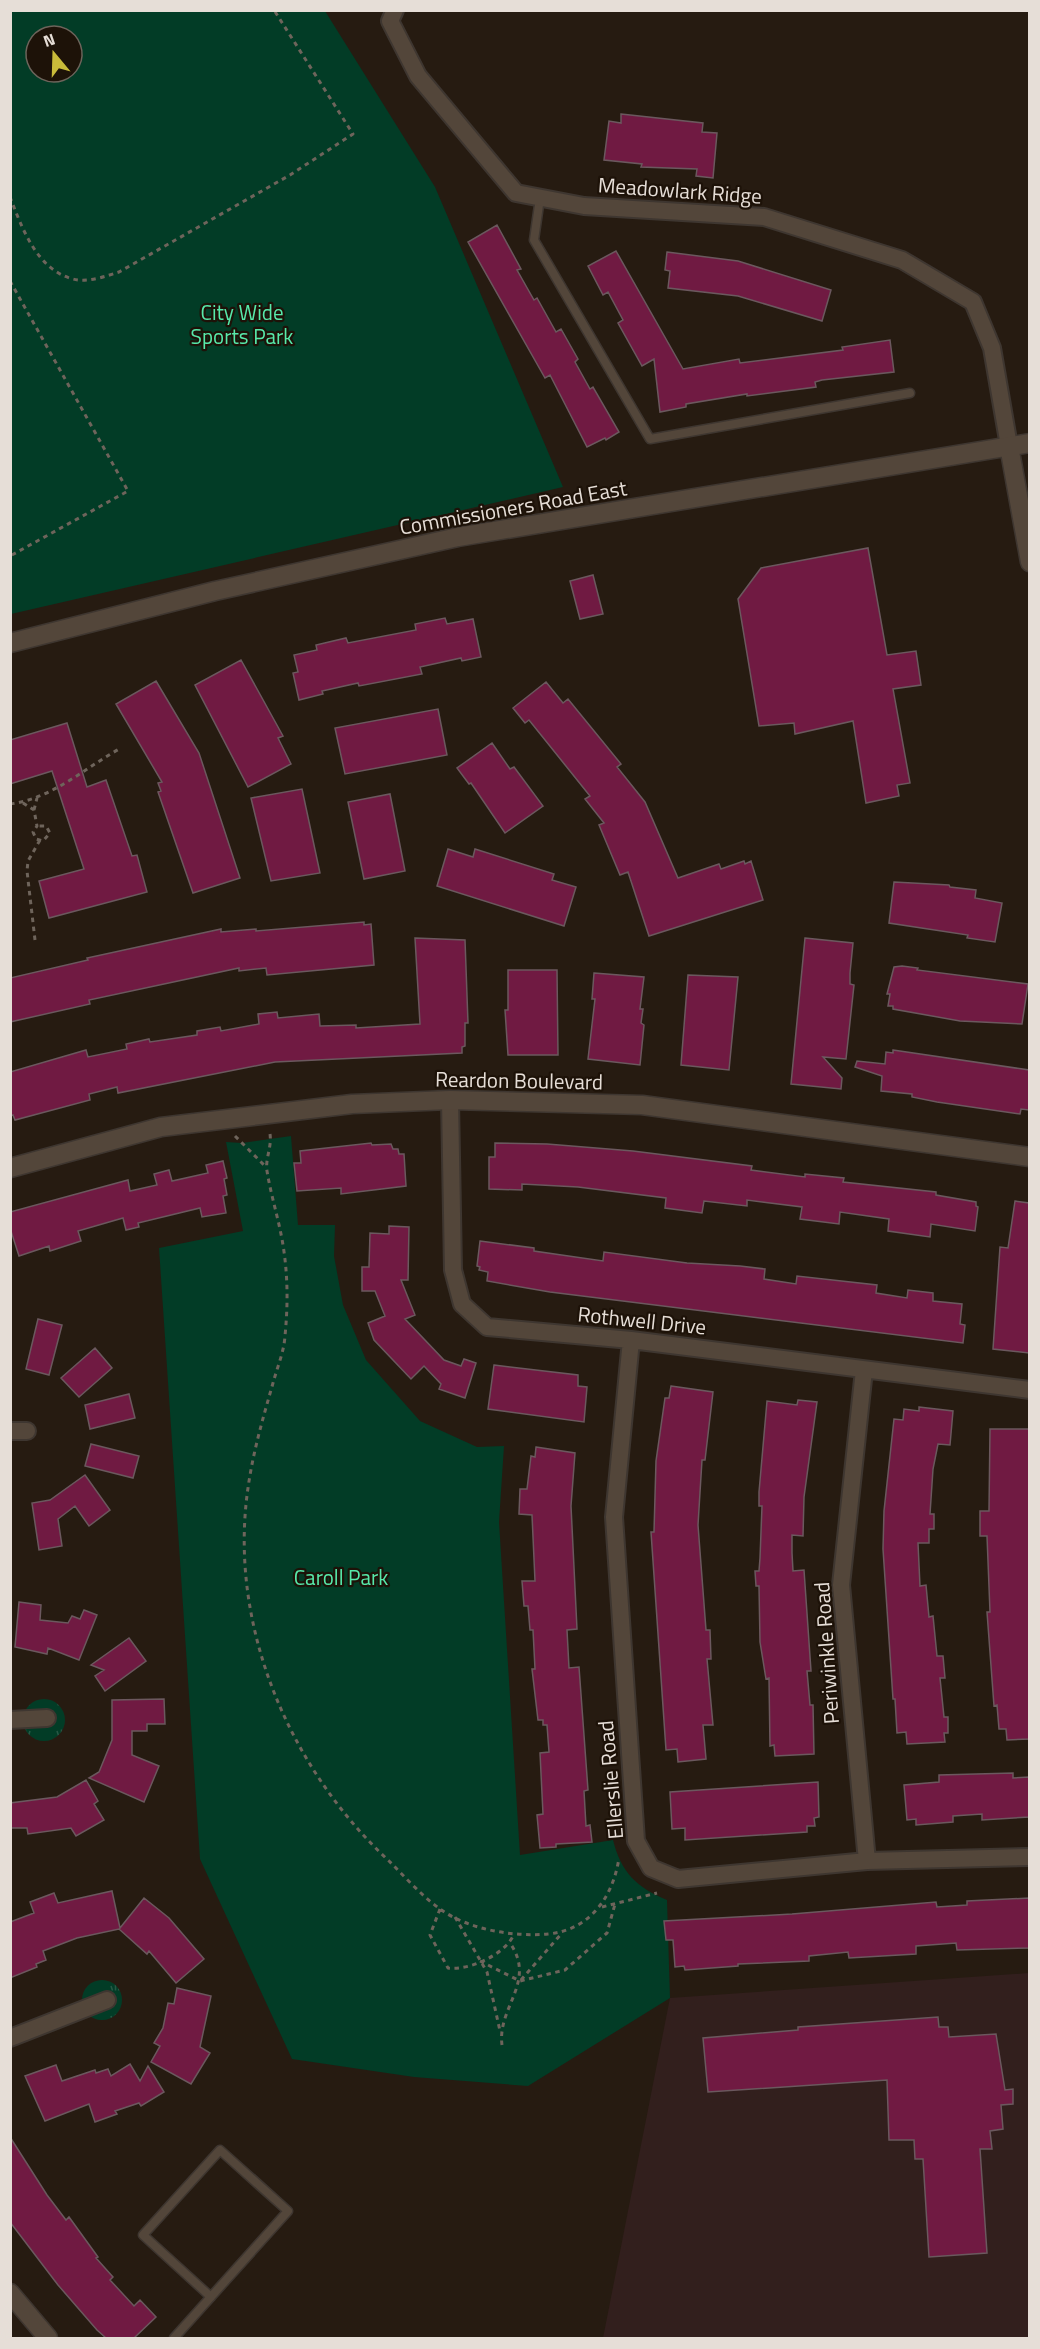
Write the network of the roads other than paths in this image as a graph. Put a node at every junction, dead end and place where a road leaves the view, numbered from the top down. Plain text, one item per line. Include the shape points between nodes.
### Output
1 (395, 10) edge
2 (540, 198) junction
3 (910, 393) dead end
4 (1029, 442) edge
5 (1009, 446) junction
6 (1029, 562) edge
7 (10, 643) edge
8 (450, 1100) junction
9 (1029, 1156) edge
10 (10, 1168) edge
11 (631, 1340) junction
12 (864, 1370) junction
13 (1029, 1390) edge
14 (47, 1718) dead end
15 (10, 1720) edge
16 (1029, 1857) edge
17 (867, 1861) junction
18 (107, 2000) dead end
19 (10, 2038) edge
20 (10, 2293) edge
21 (211, 2297) junction
22 (48, 2338) edge
23 (174, 2338) edge

1 - 2 street, Meadowlark Ridge via 390,21 418,76 516,194
2 - 3 lane via 534,240 650,439
2 - 5 street, Meadowlark Ridge via 584,206 764,217 902,260 973,302 992,348
4 - 5 street, Commissioners Road East
5 - 6 street
5 - 7 street, Commissioners Road East via 458,537 215,591
8 - 9 street, Reardon Boulevard via 642,1105
8 - 10 street, Reardon Boulevard via 352,1104 161,1127
8 - 11 street, Rothwell Drive via 453,1270 462,1304 487,1326
11 - 12 street, Rothwell Drive
11 - 17 street, Ellerslie Road via 614,1517 636,1841 651,1868 678,1879
12 - 13 street, Rothwell Drive
12 - 17 street, Periwinkle Road via 841,1585
14 - 15 street
16 - 17 street, Ellerslie Road
18 - 19 street
20 - 22 street
21 - 21 lane via 288,2211 220,2150 143,2235
21 - 23 lane

